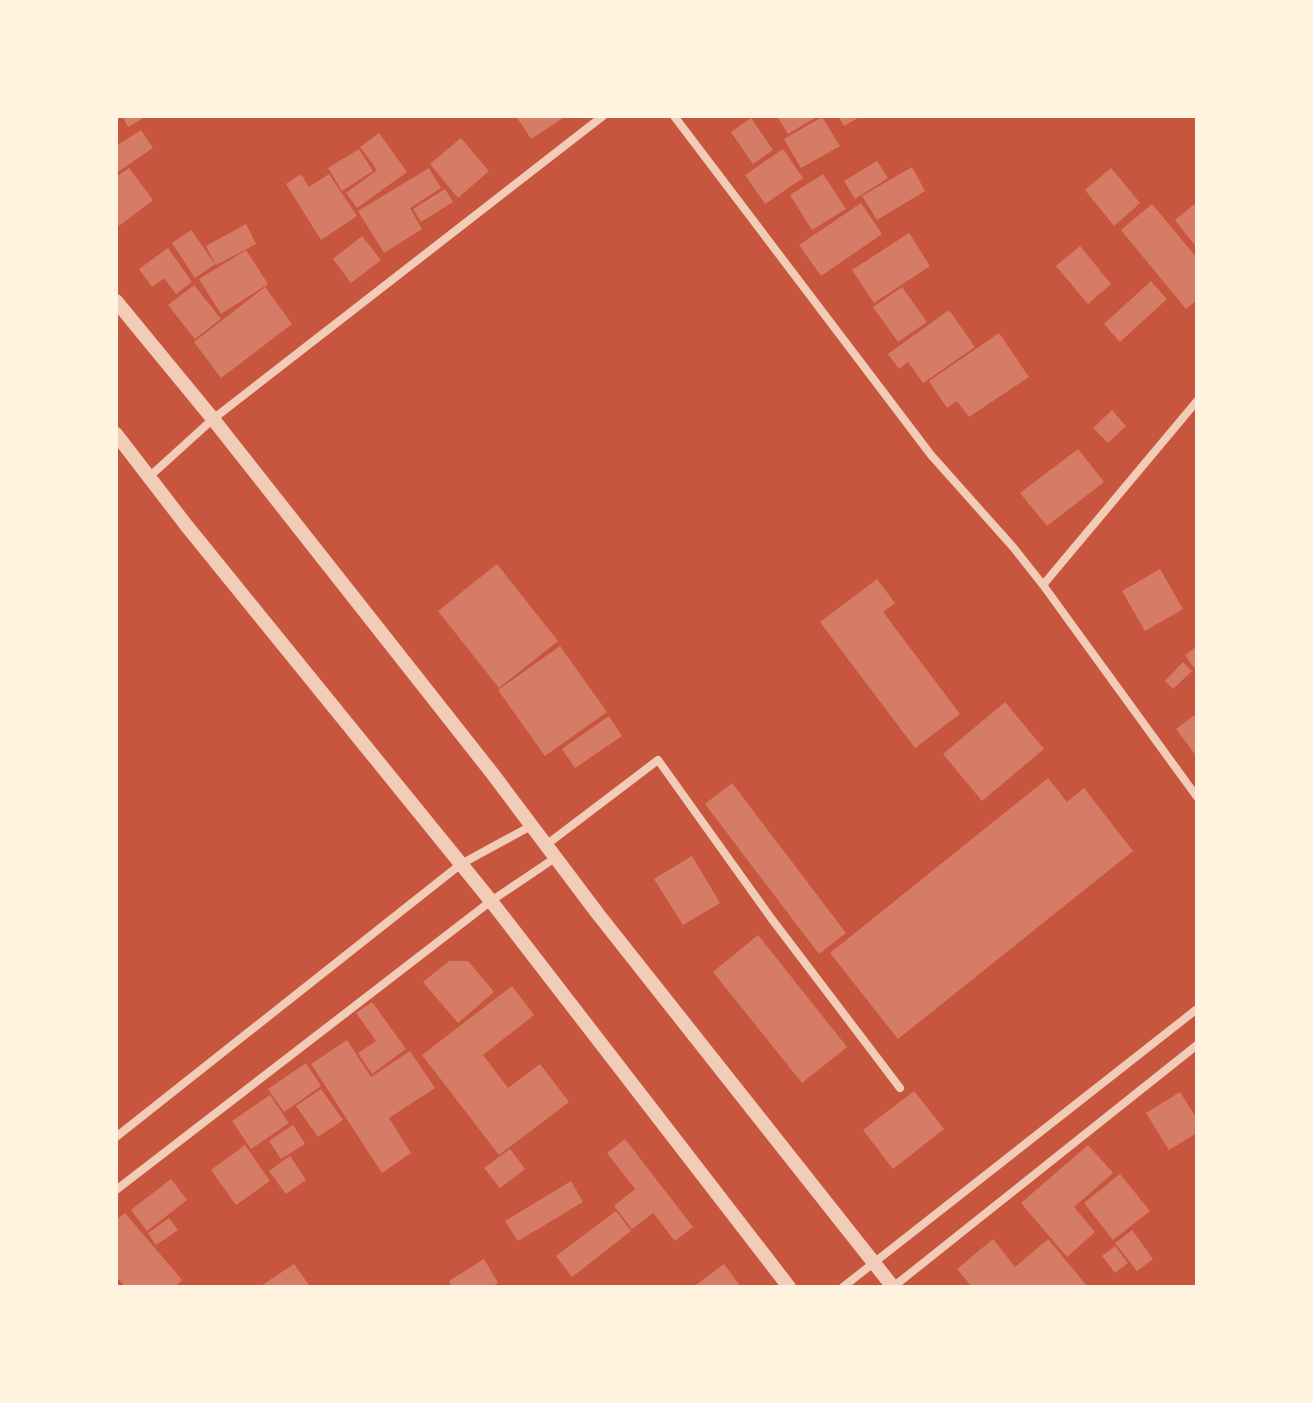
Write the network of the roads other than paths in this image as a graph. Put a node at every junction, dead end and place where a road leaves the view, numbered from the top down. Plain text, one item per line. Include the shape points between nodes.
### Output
1 (603, 116) edge
2 (674, 116) edge
3 (116, 301) edge
4 (1197, 401) edge
5 (213, 419) junction
6 (116, 434) edge
7 (149, 477) junction
8 (1043, 585) junction
9 (1197, 797) edge
10 (531, 826) junction
11 (546, 845) junction
12 (555, 858) junction
13 (461, 864) junction
14 (491, 901) junction
15 (1197, 1009) edge
16 (1197, 1045) edge
17 (900, 1088) dead end
18 (116, 1137) edge
19 (116, 1190) edge
20 (872, 1263) junction
21 (789, 1287) edge
22 (843, 1287) edge
23 (893, 1287) edge

1 - 5 street
2 - 8 street via 931,455
3 - 5 street
4 - 8 street
5 - 7 street
5 - 10 street
6 - 7 street
7 - 13 street
8 - 9 street
10 - 11 street
10 - 13 street
11 - 12 street
11 - 17 street via 658,760
12 - 14 street
12 - 20 street
13 - 14 street
13 - 18 street
14 - 19 street
14 - 21 street
15 - 20 street
16 - 23 street
20 - 22 street
20 - 23 street

